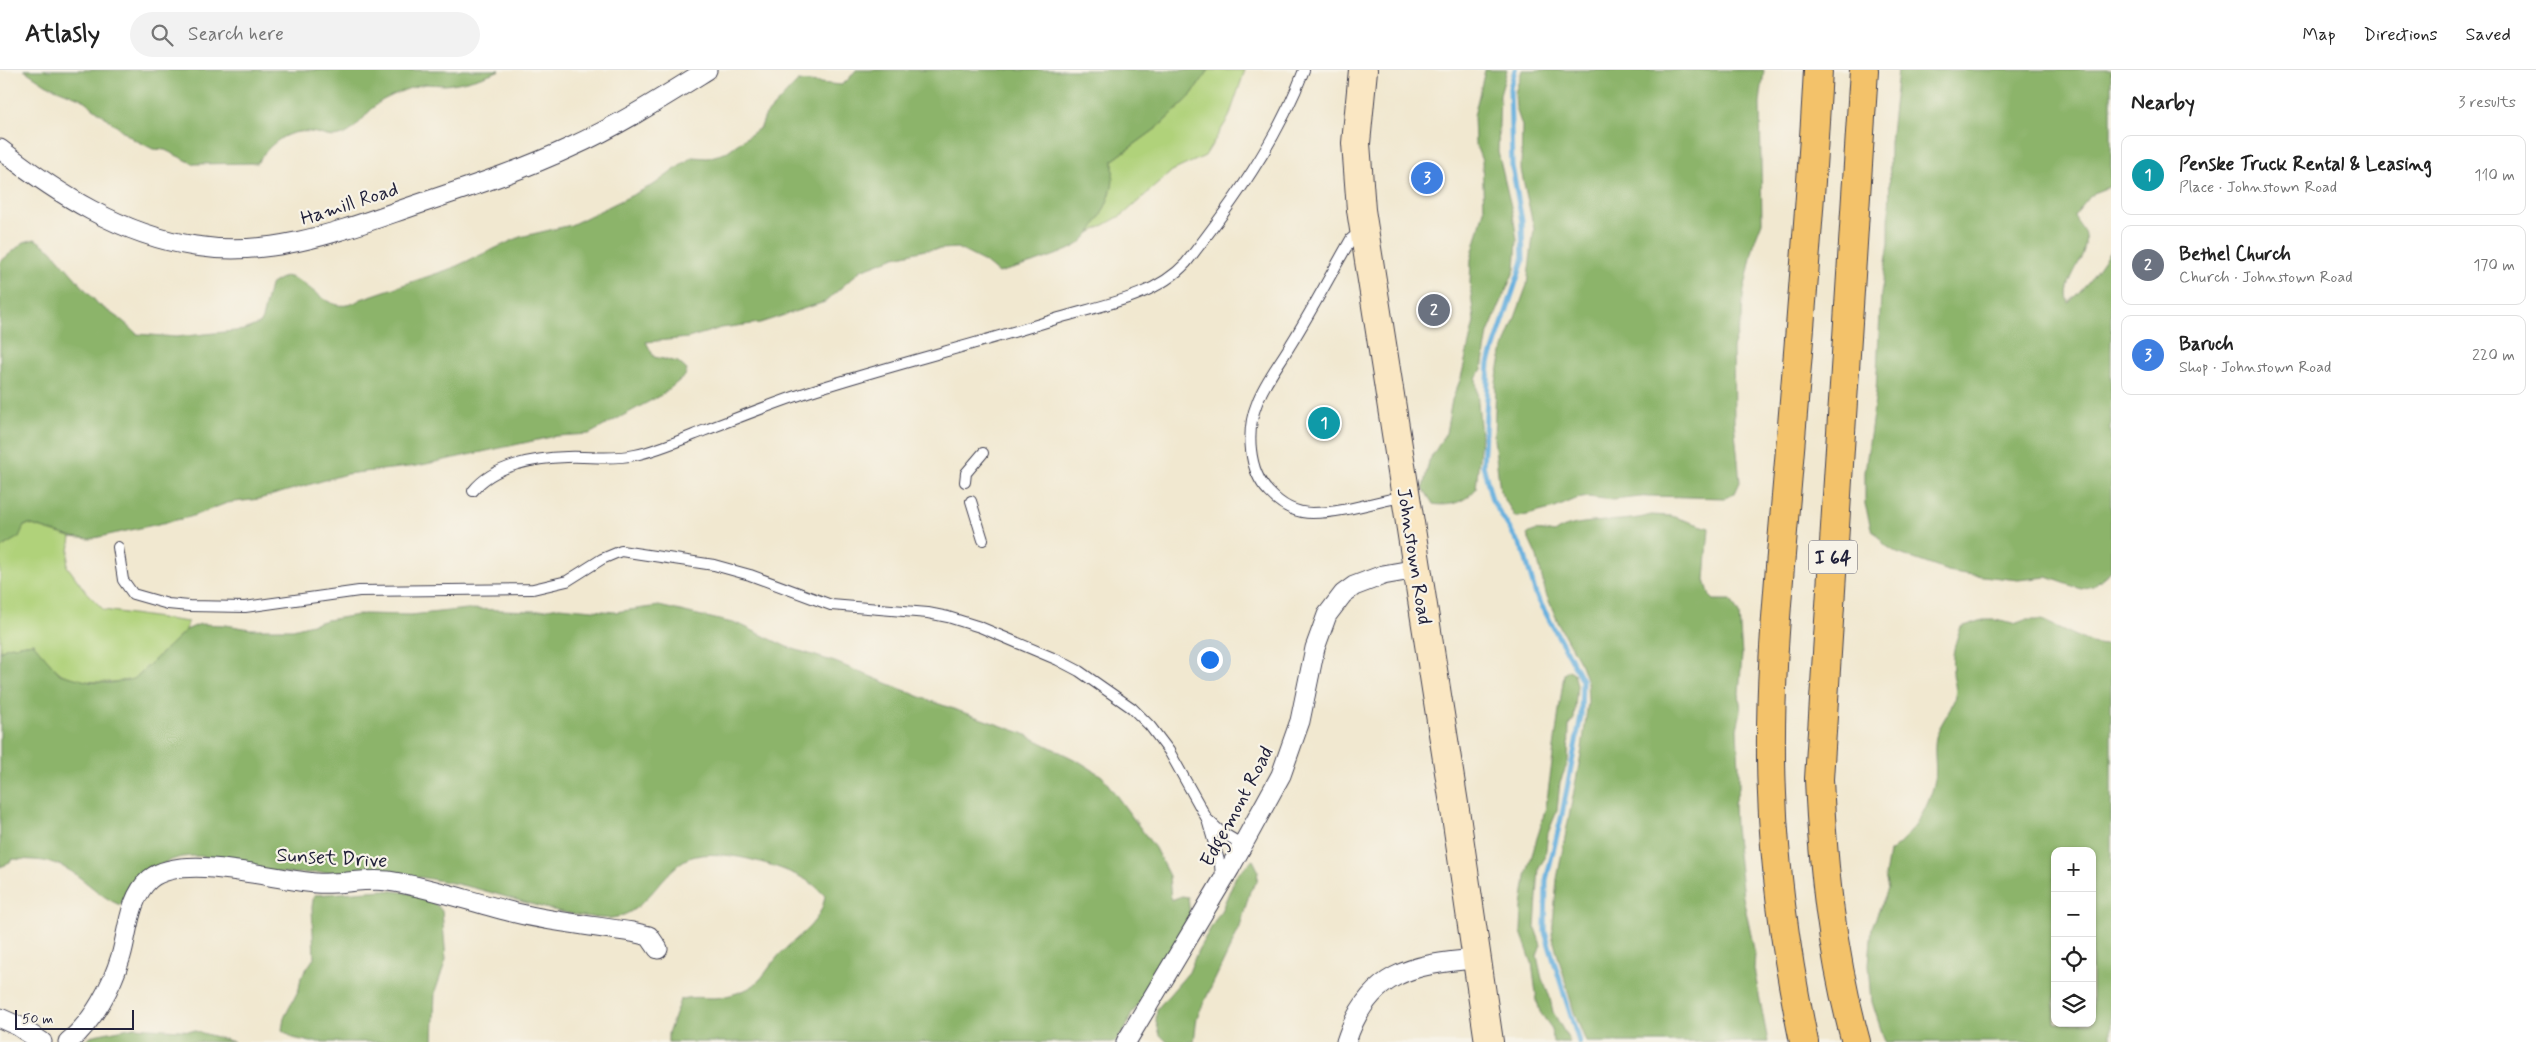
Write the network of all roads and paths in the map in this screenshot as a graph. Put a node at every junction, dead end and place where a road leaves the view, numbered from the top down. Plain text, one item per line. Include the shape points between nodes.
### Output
1 (707, 70) edge
2 (1304, 70) edge
3 (1363, 70) edge
4 (1818, 70) edge
5 (1864, 70) edge
6 (0, 149) edge
7 (1364, 229) junction
8 (983, 453) dead end
9 (965, 482) dead end
10 (473, 491) dead end
11 (1406, 496) junction
12 (971, 501) dead end
13 (983, 540) dead end
14 (118, 547) dead end
15 (1417, 569) junction
16 (1206, 819) junction
17 (1243, 845) junction
18 (1221, 882) junction
19 (658, 949) dead end
20 (1477, 960) junction
21 (0, 1018) edge
22 (42, 1042) edge
23 (68, 1042) edge
24 (1126, 1042) edge
25 (1346, 1042) edge
26 (1489, 1042) edge
27 (1804, 1042) edge
28 (1856, 1042) edge

1 - 6 street, Hamill Road via 636,114 538,162 321,237 264,248 196,247 137,232 72,199
2 - 10 lane via 1279,125 1246,180 1186,263 1175,275 1152,288 1012,333 816,389 642,453 536,460 488,476
3 - 7 street, Johnstown Road via 1356,159
4 - 27 highway, I 64 via 1771,741 1780,916
5 - 28 highway, I 64 via 1819,779 1822,854 1835,956
7 - 11 street, Johnstown Road
7 - 11 lane via 1350,239 1257,402 1250,438 1257,476 1267,491 1292,510 1330,512
8 - 9 lane via 966,473
11 - 15 street, Johnstown Road
12 - 13 lane
14 - 16 lane via 123,580 133,594 189,606 245,607 359,591 533,588 567,581 621,551 714,565 750,574 831,606 948,617 980,627 1065,664 1132,708 1169,751
15 - 17 street, Edgemont Road via 1383,575 1354,586 1326,615 1291,748 1269,799
15 - 20 street, Johnstown Road
16 - 17 lane
16 - 18 lane via 1220,864
17 - 18 street, Edgemont Road
18 - 24 street, Edgemont Road
19 - 23 street, Sunset Drive via 649,936 519,914 388,881 319,883 208,868 177,868 150,879 142,888 108,989 84,1026
20 - 25 street via 1411,969 1396,975 1370,995 1359,1009
20 - 26 street, Johnstown Road
21 - 22 street

